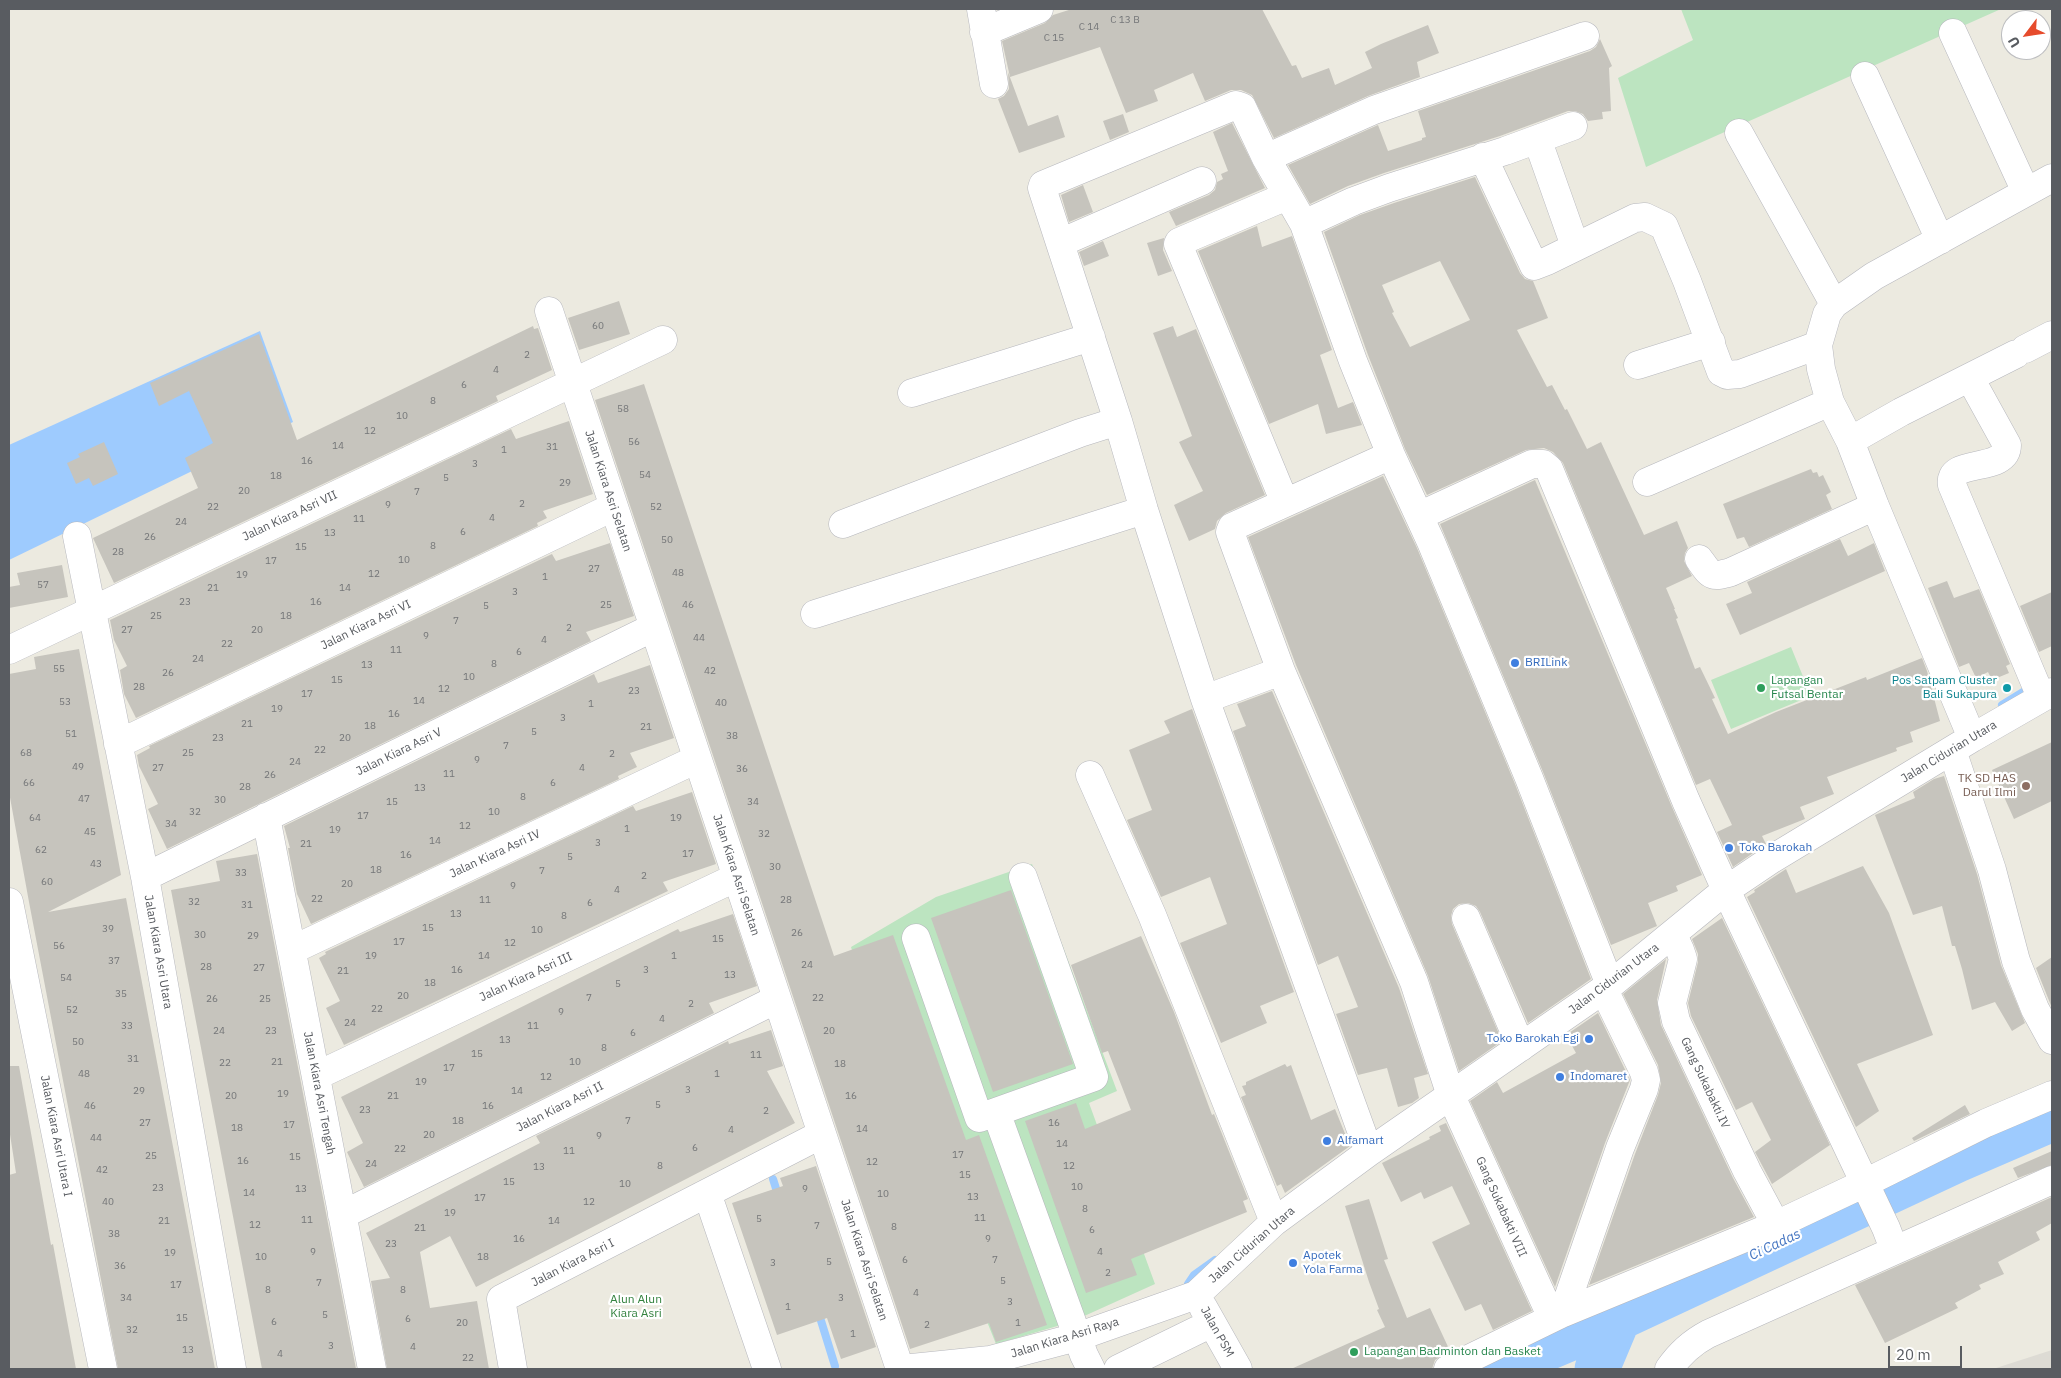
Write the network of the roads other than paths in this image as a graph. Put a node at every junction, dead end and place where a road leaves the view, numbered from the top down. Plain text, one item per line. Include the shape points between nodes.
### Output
1 (1039, 9) edge
2 (983, 20) edge
3 (1953, 33) dead end
4 (1585, 36) dead end
5 (1865, 76) dead end
6 (994, 84) dead end
7 (1573, 126) dead end
8 (1739, 133) dead end
9 (1540, 147) dead end
10 (1483, 157) junction
11 (1266, 158) junction
12 (2052, 178) edge
13 (1202, 181) dead end
14 (2026, 192) junction
15 (1287, 196) junction
16 (1304, 224) junction
17 (1940, 240) junction
18 (1060, 242) junction
19 (1576, 246) junction
20 (1834, 304) junction
21 (549, 311) dead end
22 (2052, 335) edge
23 (1091, 337) junction
24 (663, 340) dead end
25 (1711, 342) junction
26 (1818, 345) junction
27 (1638, 365) dead end
28 (1970, 378) junction
29 (572, 382) junction
30 (912, 393) dead end
31 (1830, 402) junction
32 (1118, 421) junction
33 (1850, 441) junction
34 (1391, 455) junction
35 (1647, 482) dead end
36 (1285, 503) junction
37 (1875, 506) junction
38 (613, 507) junction
39 (1144, 510) junction
40 (1420, 516) junction
41 (842, 524) dead end
42 (77, 536) dead end
43 (1699, 559) dead end
44 (92, 610) junction
45 (815, 614) dead end
46 (654, 627) junction
47 (9, 650) edge
48 (1280, 671) junction
49 (2047, 695) edge
50 (1205, 699) junction
51 (118, 744) junction
52 (1962, 744) junction
53 (697, 759) junction
54 (1090, 775) dead end
55 (266, 817) junction
56 (145, 877) junction
57 (737, 877) junction
58 (1023, 877) dead end
59 (1726, 890) junction
60 (9, 902) edge
61 (1466, 918) dead end
62 (1673, 935) junction
63 (916, 938) dead end
64 (292, 950) junction
65 (1607, 988) junction
66 (777, 999) junction
67 (2052, 1040) edge
68 (1521, 1047) junction
69 (316, 1076) junction
70 (2052, 1095) edge
71 (1450, 1096) junction
72 (996, 1112) junction
73 (822, 1134) junction
74 (1369, 1152) junction
75 (2052, 1180) edge
76 (1868, 1191) junction
77 (707, 1193) junction
78 (342, 1215) junction
79 (1274, 1222) junction
80 (1776, 1225) junction
81 (1890, 1239) junction
82 (1196, 1295) junction
83 (1557, 1316) junction
84 (1212, 1323) junction
85 (1077, 1336) junction
86 (104, 1369) edge
87 (232, 1369) edge
88 (372, 1369) edge
89 (513, 1369) edge
90 (767, 1369) edge
91 (901, 1369) edge
92 (1092, 1369) edge
93 (1118, 1369) edge
94 (1238, 1369) edge
95 (1448, 1369) edge
96 (1669, 1369) edge

1 - 2 street
2 - 6 street
3 - 14 street
4 - 11 street via 1374,110
5 - 17 street
7 - 10 street
8 - 20 street
9 - 19 street
10 - 16 street via 1363,197
10 - 19 street via 1534,266
11 - 15 street
11 - 18 street via 1239,105 1141,143 1043,185
12 - 14 street
13 - 18 street
14 - 17 street
15 - 16 street
15 - 36 street via 1178,244
16 - 34 street
17 - 20 street via 1874,276
18 - 23 street
19 - 25 street via 1635,218 1646,217 1664,226
20 - 26 street via 1827,314
21 - 29 street, Jalan Kiara Asri Selatan
22 - 28 street
23 - 30 street
23 - 32 street
24 - 29 street, Jalan Kiara Asri VII
25 - 26 street via 1721,372 1733,376
25 - 27 street
26 - 31 street
28 - 33 street
28 - 49 street via 2007,445 2007,451 1995,461 1961,469 1954,475 1952,485
29 - 38 street, Jalan Kiara Asri Selatan
29 - 44 street, Jalan Kiara Asri VII
31 - 33 street
31 - 35 street
32 - 39 street
32 - 41 street
33 - 37 street
34 - 36 street
34 - 40 street
36 - 48 street, Gang Sukabakti VIII via 1232,527 1230,532
37 - 43 street via 1731,572 1717,576 1709,574
37 - 52 street
38 - 46 street, Jalan Kiara Asri Selatan
38 - 51 street, Jalan Kiara Asri VI
39 - 45 street
39 - 50 street
40 - 59 street via 1532,464 1543,464 1548,469
40 - 65 street via 1529,778
42 - 44 street, Jalan Kiara Asri Utara
44 - 47 street, Jalan Kiara Asri VII
44 - 51 street, Jalan Kiara Asri Utara
46 - 53 street, Jalan Kiara Asri Selatan
46 - 55 street, Jalan Kiara Asri V
48 - 50 street
48 - 71 street, Gang Sukabakti VIII via 1414,982
49 - 52 street, Jalan Cidurian Utara
50 - 74 street
51 - 56 street, Jalan Kiara Asri Utara
52 - 59 street, Jalan Cidurian Utara
52 - 67 street via 2016,961 2035,1009
53 - 57 street, Jalan Kiara Asri Selatan
53 - 64 street, Jalan Kiara Asri IV
54 - 79 street via 1152,915
55 - 56 street, Jalan Kiara Asri V
55 - 64 street, Jalan Kiara Asri Tengah
56 - 87 street, Jalan Kiara Asri Utara
57 - 66 street, Jalan Kiara Asri Selatan
57 - 69 street, Jalan Kiara Asri III
58 - 72 street via 1094,1077
59 - 62 street, Jalan Cidurian Utara
59 - 76 street
60 - 86 street, Jalan Kiara Asri Utara I
61 - 68 street
62 - 65 street, Jalan Cidurian Utara
62 - 80 street, Gang Sukabakti.IV via 1683,959 1672,1003 1676,1021
63 - 72 street via 979,1118
64 - 69 street, Jalan Kiara Asri Tengah
65 - 68 street, Jalan Cidurian Utara
65 - 83 street via 1644,1072 1646,1084
66 - 73 street, Jalan Kiara Asri Selatan
66 - 78 street, Jalan Kiara Asri II
68 - 71 street, Jalan Cidurian Utara
69 - 78 street, Jalan Kiara Asri Tengah
70 - 76 street via 1986,1123
71 - 74 street, Jalan Cidurian Utara
71 - 83 street, Gang Sukabakti VIII
72 - 85 street
73 - 77 street, Jalan Kiara Asri I
73 - 91 street, Jalan Kiara Asri Selatan
74 - 79 street, Jalan Cidurian Utara
75 - 81 street
76 - 80 street
76 - 81 street
77 - 89 street, Jalan Kiara Asri I via 501,1299
77 - 90 street
78 - 88 street, Jalan Kiara Asri Tengah
79 - 82 street, Jalan Cidurian Utara
80 - 83 street
81 - 96 street via 1693,1342
82 - 84 street, Jalan PSM
82 - 85 street, Jalan Kiara Asri Raya
83 - 95 street
84 - 93 street
84 - 94 street, Jalan PSM
85 - 91 street, Jalan Kiara Asri Raya via 990,1360
85 - 92 street

